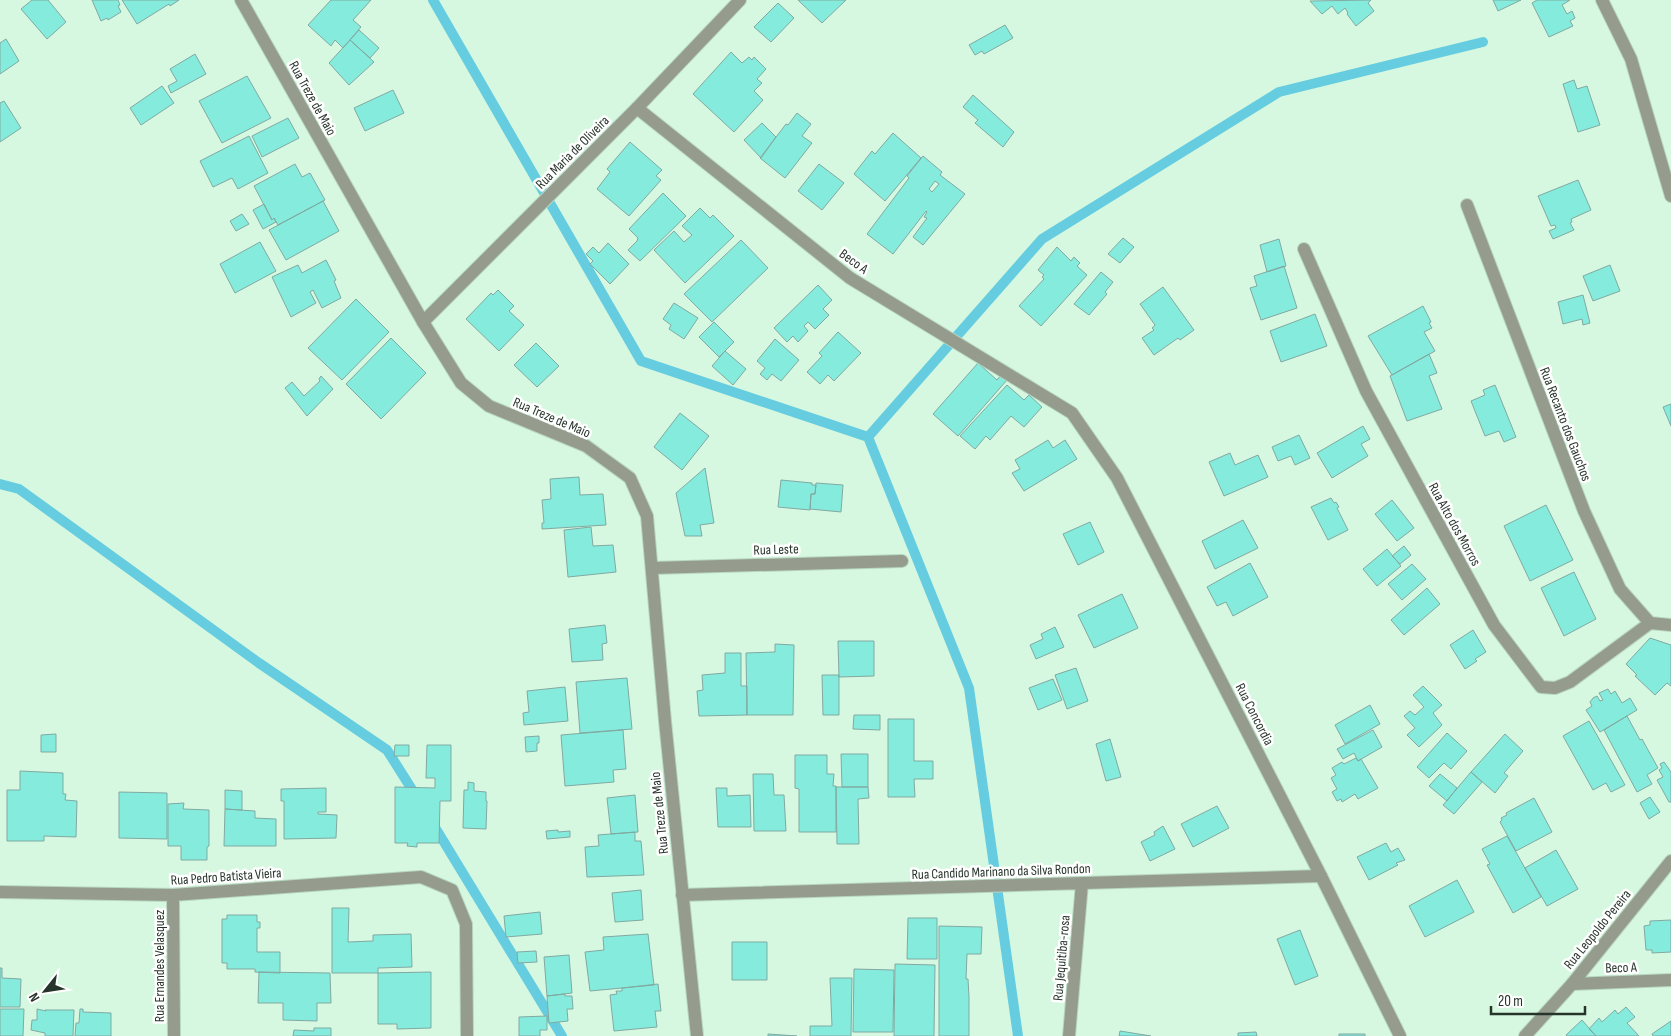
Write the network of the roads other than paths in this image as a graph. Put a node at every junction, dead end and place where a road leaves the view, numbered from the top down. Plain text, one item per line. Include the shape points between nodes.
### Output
1 (241, 0) edge
2 (740, 0) edge
3 (1602, 0) edge
4 (637, 108) junction
5 (1671, 196) edge
6 (1467, 205) dead end
7 (1304, 249) dead end
8 (422, 322) junction
9 (1072, 413) joint
10 (902, 561) dead end
11 (652, 568) junction
12 (1650, 623) junction
13 (1671, 625) edge
14 (1671, 861) edge
15 (1321, 876) junction
16 (1082, 883) junction
17 (0, 892) edge
18 (173, 895) junction
19 (682, 895) junction
20 (1671, 980) edge
21 (1572, 984) junction
22 (174, 1036) edge
23 (467, 1036) edge
24 (697, 1036) edge
25 (1069, 1036) edge
26 (1400, 1036) edge
27 (1525, 1036) edge

1 - 8 street, Rua Treze de Maio
2 - 4 street, Rua Maria de Oliveira
3 - 5 street via 1631,59
4 - 8 street, Rua Maria de Oliveira
4 - 9 street, Beco A via 850,278
6 - 12 street, Rua Recanto dos Gauchos via 1584,511 1620,589
7 - 12 street, Rua Alto dos Morros via 1366,391 1494,625 1542,687 1554,688 1570,682
8 - 11 street, Rua Treze de Maio via 461,383 489,406 586,446 630,478 647,516
9 - 15 street, Rua Concordia via 1117,478
10 - 11 street, Rua Leste
11 - 19 street, Rua Treze de Maio
12 - 13 street
14 - 21 street, Rua Leopoldo Pereira
15 - 16 street, Rua Candido Marinano da Silva Rondon
15 - 26 street, Rua Concordia
16 - 19 street, Rua Candido Marinano da Silva Rondon
16 - 25 street, Rua Jequitiba-rosa
17 - 18 street, Rua Pedro Batista Vieira
18 - 22 street, Rua Ernandes Velasquez
18 - 23 street, Rua Pedro Batista Vieira via 421,877 452,890 466,924
19 - 24 street, Rua Treze de Maio
20 - 21 street, Beco A
21 - 27 street, Rua Leopoldo Pereira

